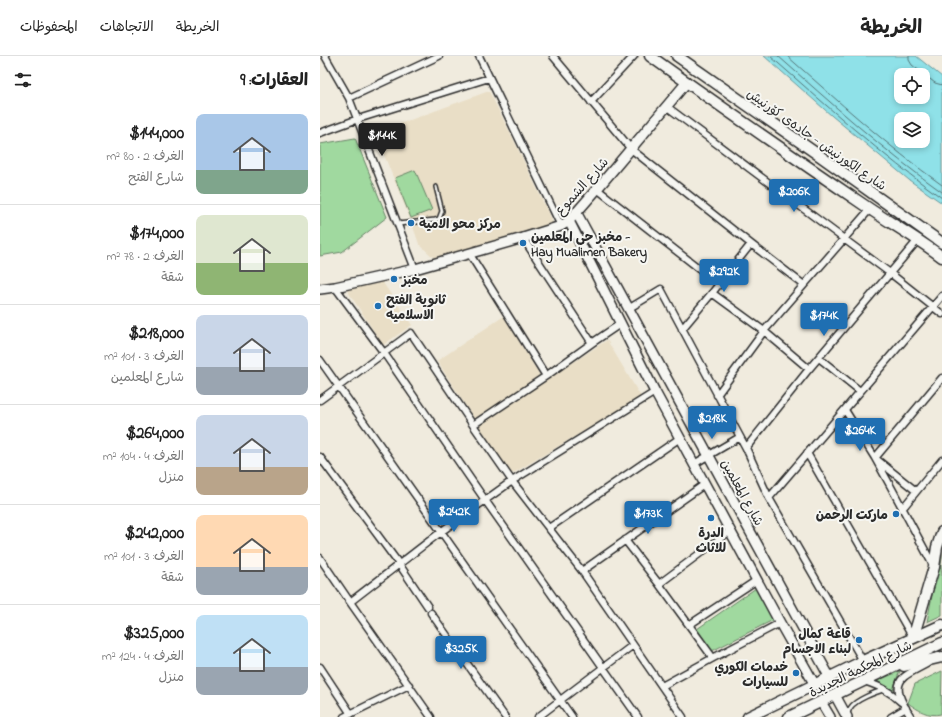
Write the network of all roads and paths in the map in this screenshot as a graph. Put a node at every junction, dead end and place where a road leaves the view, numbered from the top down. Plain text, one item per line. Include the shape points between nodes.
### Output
1 (325, 56) edge
2 (439, 56) edge
3 (479, 56) edge
4 (553, 56) edge
5 (634, 56) edge
6 (650, 56) edge
7 (677, 56) edge
8 (489, 78) junction
9 (686, 82) junction
10 (349, 98) junction
11 (591, 102) junction
12 (666, 106) junction
13 (358, 119) junction
14 (320, 133) edge
15 (805, 145) junction
16 (631, 149) junction
17 (820, 156) junction
18 (796, 158) junction
19 (811, 169) junction
20 (436, 187) dead end
21 (597, 189) junction
22 (870, 209) junction
23 (576, 212) junction
24 (569, 221) junction
25 (398, 224) junction
26 (561, 226) junction
27 (524, 238) junction
28 (844, 239) junction
29 (918, 240) junction
30 (942, 243) edge
31 (751, 244) junction
32 (469, 253) junction
33 (942, 257) edge
34 (415, 269) junction
35 (890, 273) junction
36 (719, 284) junction
37 (804, 285) junction
38 (335, 287) junction
39 (320, 289) edge
40 (712, 292) junction
41 (942, 296) edge
42 (933, 307) junction
43 (628, 309) junction
44 (942, 314) edge
45 (620, 324) junction
46 (682, 329) junction
47 (764, 331) junction
48 (592, 343) junction
49 (384, 353) junction
50 (819, 358) junction
51 (320, 360) edge
52 (809, 369) junction
53 (546, 376) junction
54 (942, 378) edge
55 (339, 387) junction
56 (860, 391) junction
57 (655, 392) junction
58 (717, 395) junction
59 (320, 400) edge
60 (844, 410) junction
61 (473, 425) junction
62 (740, 437) junction
63 (680, 438) junction
64 (746, 448) junction
65 (807, 453) junction
66 (708, 456) junction
67 (320, 457) edge
68 (875, 458) junction
69 (942, 460) edge
70 (694, 464) junction
71 (512, 481) junction
72 (705, 484) junction
73 (916, 492) junction
74 (769, 498) junction
75 (485, 500) junction
76 (902, 509) junction
77 (549, 528) junction
78 (442, 531) junction
79 (730, 531) junction
80 (942, 532) edge
81 (625, 540) junction
82 (320, 558) edge
83 (399, 564) junction
84 (934, 567) junction
85 (582, 571) junction
86 (757, 580) junction
87 (659, 584) junction
88 (350, 602) junction
89 (780, 623) junction
90 (689, 625) junction
91 (942, 625) edge
92 (912, 638) junction
93 (942, 643) edge
94 (633, 645) junction
95 (941, 657) edge
96 (713, 658) junction
97 (863, 661) junction
98 (320, 667) edge
99 (604, 667) junction
100 (884, 671) junction
101 (830, 678) junction
102 (864, 681) junction
103 (409, 685) junction
104 (815, 685) junction
105 (662, 686) junction
106 (885, 689) junction
107 (835, 695) junction
108 (560, 701) junction
109 (821, 702) junction
110 (905, 706) junction
111 (351, 714) junction
112 (912, 716) edge
113 (344, 717) edge
114 (431, 717) edge
115 (505, 717) edge
116 (538, 717) edge
117 (572, 717) edge
118 (638, 717) edge
119 (683, 717) edge
120 (748, 717) edge
121 (789, 717) edge
122 (830, 717) edge
123 (847, 717) edge
124 (891, 717) edge

1 - 10 street
2 - 10 street
3 - 8 street
4 - 11 street
5 - 11 street
6 - 9 main road, شارع الكورنيش - جادەی کۆرنیش
7 - 15 main road, شارع الكورنيش - جادەی کۆرنیش
8 - 13 street
8 - 26 street
9 - 12 street, شارع الشموع
9 - 18 main road, شارع الكورنيش - جادەی کۆرنیش
10 - 13 street
11 - 16 street
12 - 16 street, شارع الشموع
12 - 28 street
13 - 14 street
13 - 25 street
15 - 17 main road, شارع الكورنيش - جادەی کۆرنیش
15 - 18 main road
16 - 21 street, شارع الشموع
16 - 31 street
17 - 19 main road
17 - 30 main road, شارع الكورنيش - جادەی کۆرنیش
18 - 19 main road, شارع الكورنيش - جادەی کۆرنیش
19 - 22 main road, شارع الكورنيش - جادەی کۆرنیش
20 - 25 lane via 442,211 439,219
21 - 23 street, شارع الشموع
21 - 36 street
22 - 28 street
22 - 29 main road, شارع الكورنيش - جادەی کۆرنیش
23 - 24 street, شارع الشموع
23 - 43 street, شارع المعلمين
24 - 26 street, شارع الشموع
24 - 45 street
25 - 34 street
26 - 27 street, شارع الشموع
27 - 32 street, شارع الشموع
27 - 48 street
28 - 35 street
28 - 37 street
29 - 33 main road, شارع الكورنيش - جادەی کۆرنیش
29 - 35 street
31 - 36 street
31 - 37 street
32 - 34 street, شارع الشموع
32 - 53 street
34 - 38 street, شارع الشموع
35 - 42 street
35 - 50 street
36 - 40 street
37 - 47 street
38 - 39 street, شارع الشموع
38 - 49 street
40 - 46 street
40 - 47 street
41 - 42 street
42 - 44 street
42 - 56 street
43 - 46 street via 661,289
43 - 66 street, شارع المعلمين
45 - 48 street
45 - 57 street
46 - 58 street
47 - 52 street
47 - 58 street
48 - 53 street
49 - 55 street
49 - 61 street via 412,333
49 - 75 street
50 - 52 street
50 - 56 street
51 - 55 street
52 - 64 street
53 - 61 street
54 - 68 street
55 - 59 street
55 - 78 street
56 - 60 street
57 - 63 street
57 - 71 street
58 - 62 street
60 - 65 street
60 - 68 street
61 - 71 street
62 - 64 street
62 - 66 street
63 - 70 street
63 - 77 street
64 - 74 street
65 - 74 street
65 - 92 street
66 - 70 street
66 - 101 street, شارع المعلمين
67 - 83 street
68 - 73 street
68 - 76 street
69 - 73 street
70 - 72 street
71 - 75 street
71 - 77 street
72 - 79 street
72 - 81 street
73 - 76 street
74 - 97 street
75 - 78 street
75 - 99 street
76 - 84 street
77 - 85 street
78 - 83 street
78 - 108 street
79 - 86 street
79 - 87 street
80 - 84 main road
81 - 85 street
81 - 87 street
82 - 88 street
83 - 88 street
83 - 115 street
84 - 92 main road
85 - 94 street
86 - 89 street
86 - 90 street
87 - 90 street
88 - 103 street
89 - 96 street
89 - 104 street
90 - 96 street
91 - 92 main road, شارع المحكمة الجديدة
92 - 97 main road, شارع المحكمة الجديدة
93 - 100 main road, شارع المحكمة الجديدة
94 - 99 street
94 - 105 street
95 - 100 main road
95 - 110 street via 901,680 899,690
96 - 105 street
97 - 101 main road, شارع المحكمة الجديدة
98 - 111 street
99 - 108 street
99 - 118 street
100 - 102 main road, شارع المحكمة الجديدة
101 - 104 main road, شارع المحكمة الجديدة
102 - 106 street
102 - 107 main road, شارع المحكمة الجديدة
103 - 111 street
103 - 114 street
104 - 120 main road, شارع المحكمة الجديدة
105 - 119 street
106 - 110 street
106 - 123 lane via 853,705
107 - 109 main road, شارع المحكمة الجديدة
107 - 123 street
108 - 116 street
108 - 117 street
109 - 121 main road, شارع المحكمة الجديدة
109 - 122 street
110 - 112 street
110 - 124 street
111 - 113 street

